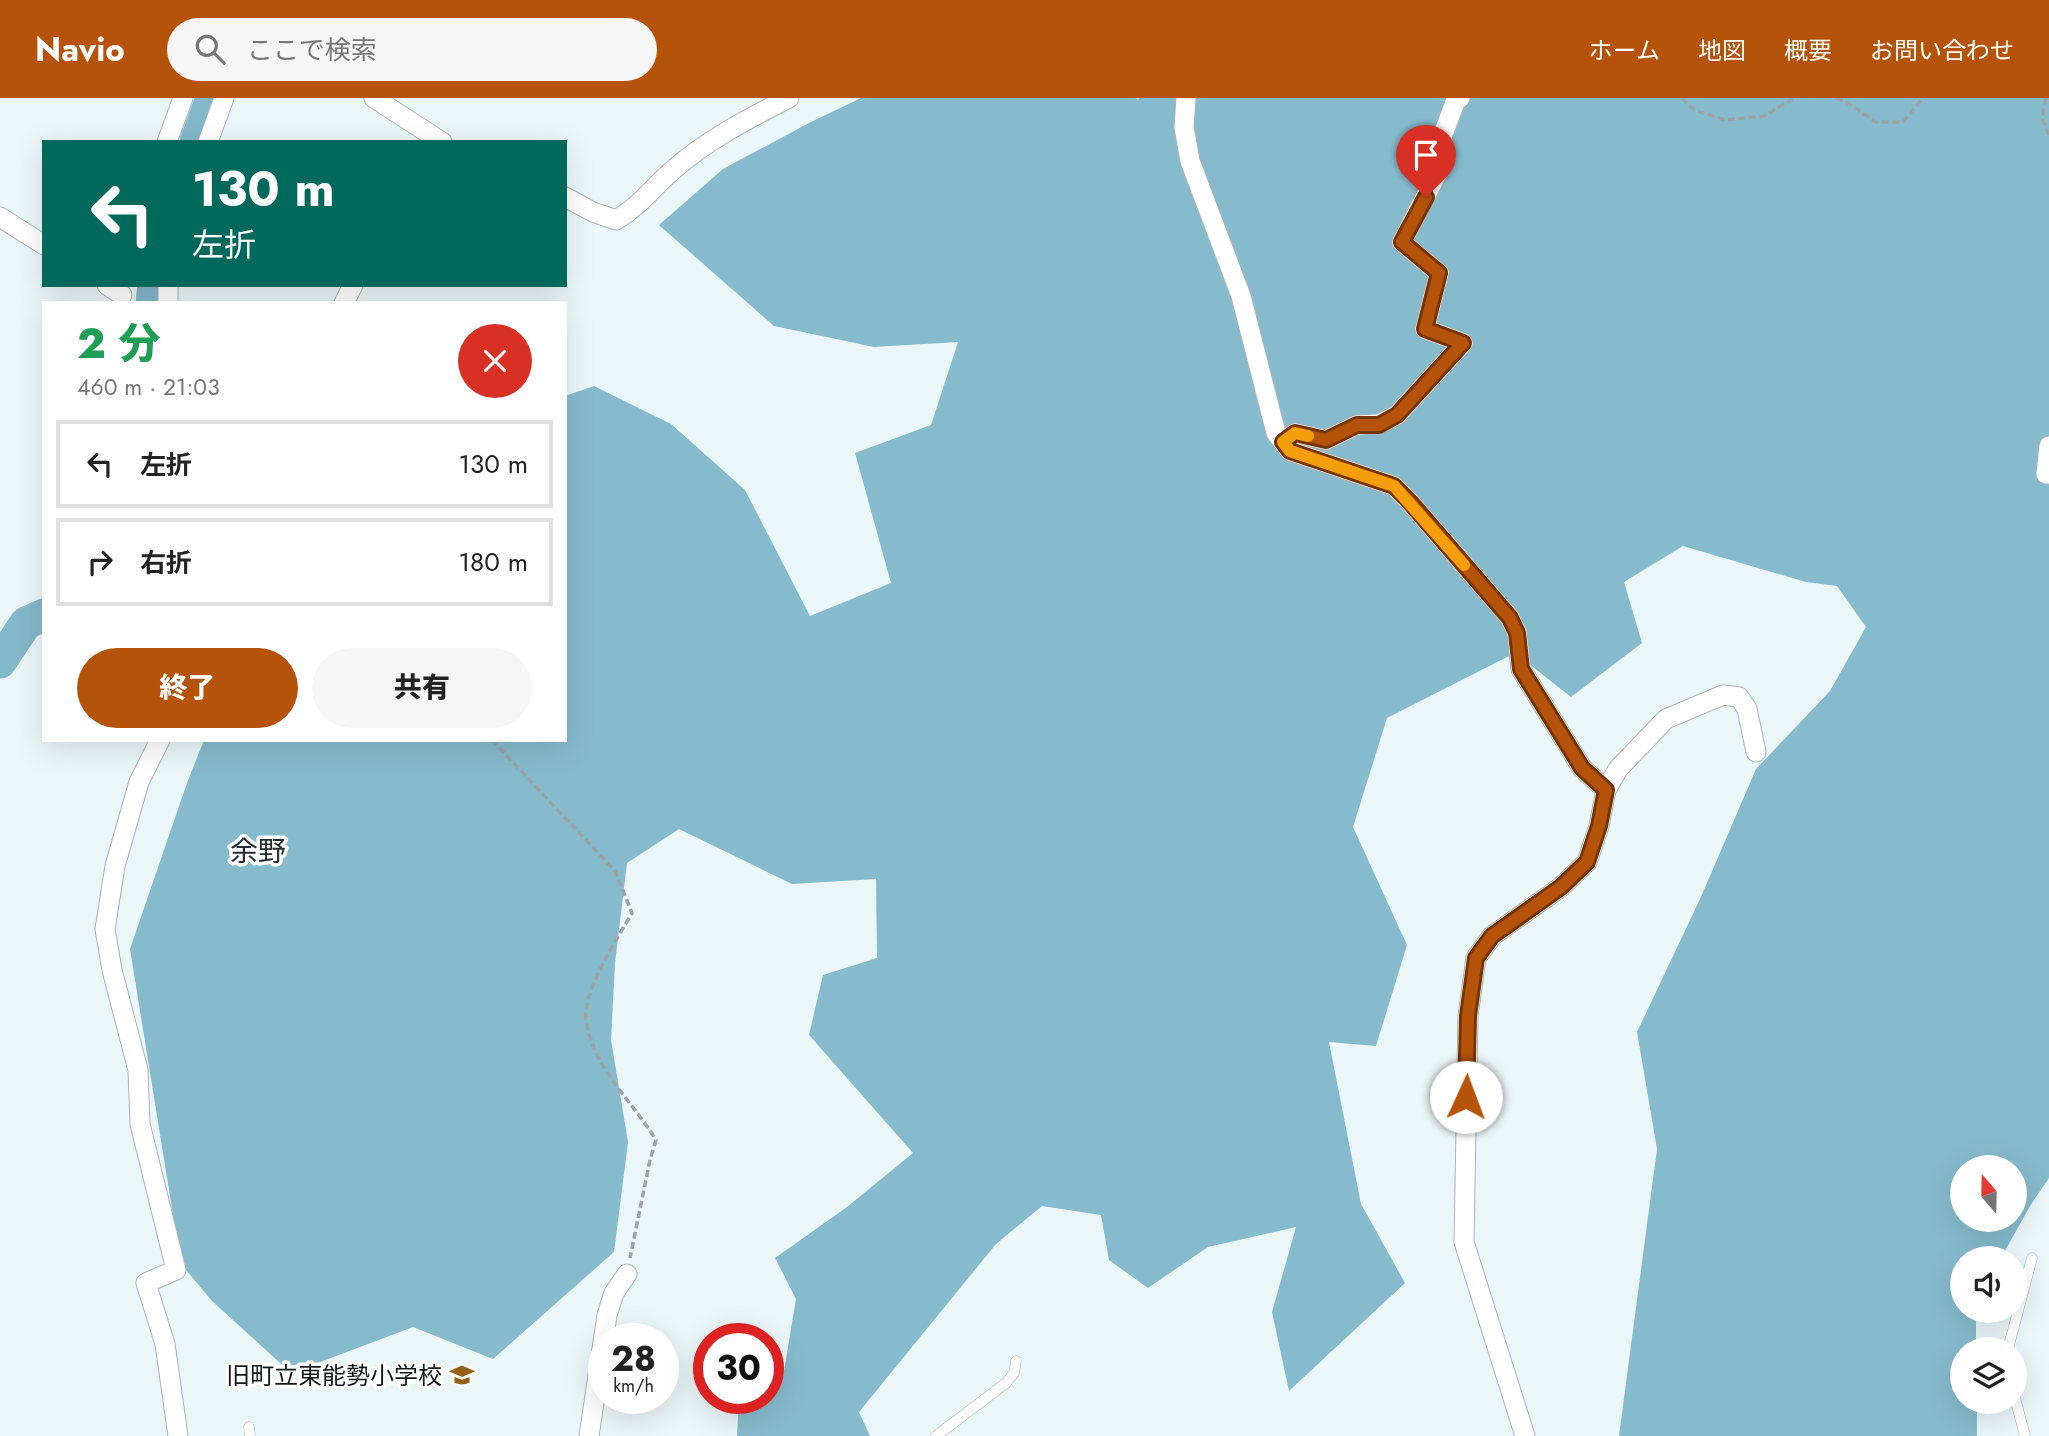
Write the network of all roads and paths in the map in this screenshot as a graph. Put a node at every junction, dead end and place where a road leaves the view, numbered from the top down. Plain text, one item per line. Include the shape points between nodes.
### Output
1 (183, 98) edge
2 (224, 98) edge
3 (374, 98) edge
4 (789, 98) edge
5 (1186, 98) edge
6 (1460, 98) edge
7 (1682, 98) edge
8 (1794, 98) edge
9 (1836, 98) edge
10 (1923, 98) edge
11 (2046, 98) edge
12 (2049, 136) edge
13 (168, 140) edge
14 (209, 140) edge
15 (438, 140) edge
16 (567, 198) edge
17 (0, 218) edge
18 (42, 244) edge
19 (1283, 442) junction
20 (2049, 446) edge
21 (2049, 474) edge
22 (159, 742) edge
23 (494, 742) edge
24 (1756, 752) dead end
25 (1606, 790) junction
26 (2032, 1258) dead end
27 (627, 1274) joint
28 (2011, 1337) edge
29 (1016, 1361) dead end
30 (2019, 1414) edge
31 (178, 1436) edge
32 (589, 1436) edge
33 (936, 1436) edge
34 (1525, 1436) edge
35 (2025, 1436) edge

1 - 13 street
2 - 14 street
3 - 15 street
4 - 16 street via 709,142 616,220
5 - 19 street via 1184,127 1190,162 1241,296 1276,433
6 - 19 street via 1441,136 1437,174 1402,242 1439,273 1425,329 1463,343 1397,415 1379,425 1357,425 1326,440 1295,433
7 - 8 path via 1694,110 1725,120 1764,116
9 - 10 path via 1876,122 1903,122
11 - 12 path via 2042,117
17 - 18 street
19 - 25 street via 1290,451 1394,486 1410,502 1510,618 1517,633 1521,669 1582,768
20 - 21 street
22 - 31 street via 139,782 115,866 105,929 138,1070 140,1124 176,1270 146,1283 165,1344
23 - 27 path via 615,871 632,913 601,968 585,1019 601,1064 656,1140
24 - 25 street via 1747,709 1739,696 1723,695 1666,719 1618,769
25 - 34 street via 1587,862 1561,887 1492,936 1476,958 1468,1016 1464,1242
26 - 28 lane
27 - 32 street via 607,1315
29 - 33 lane via 1006,1383
30 - 35 lane

